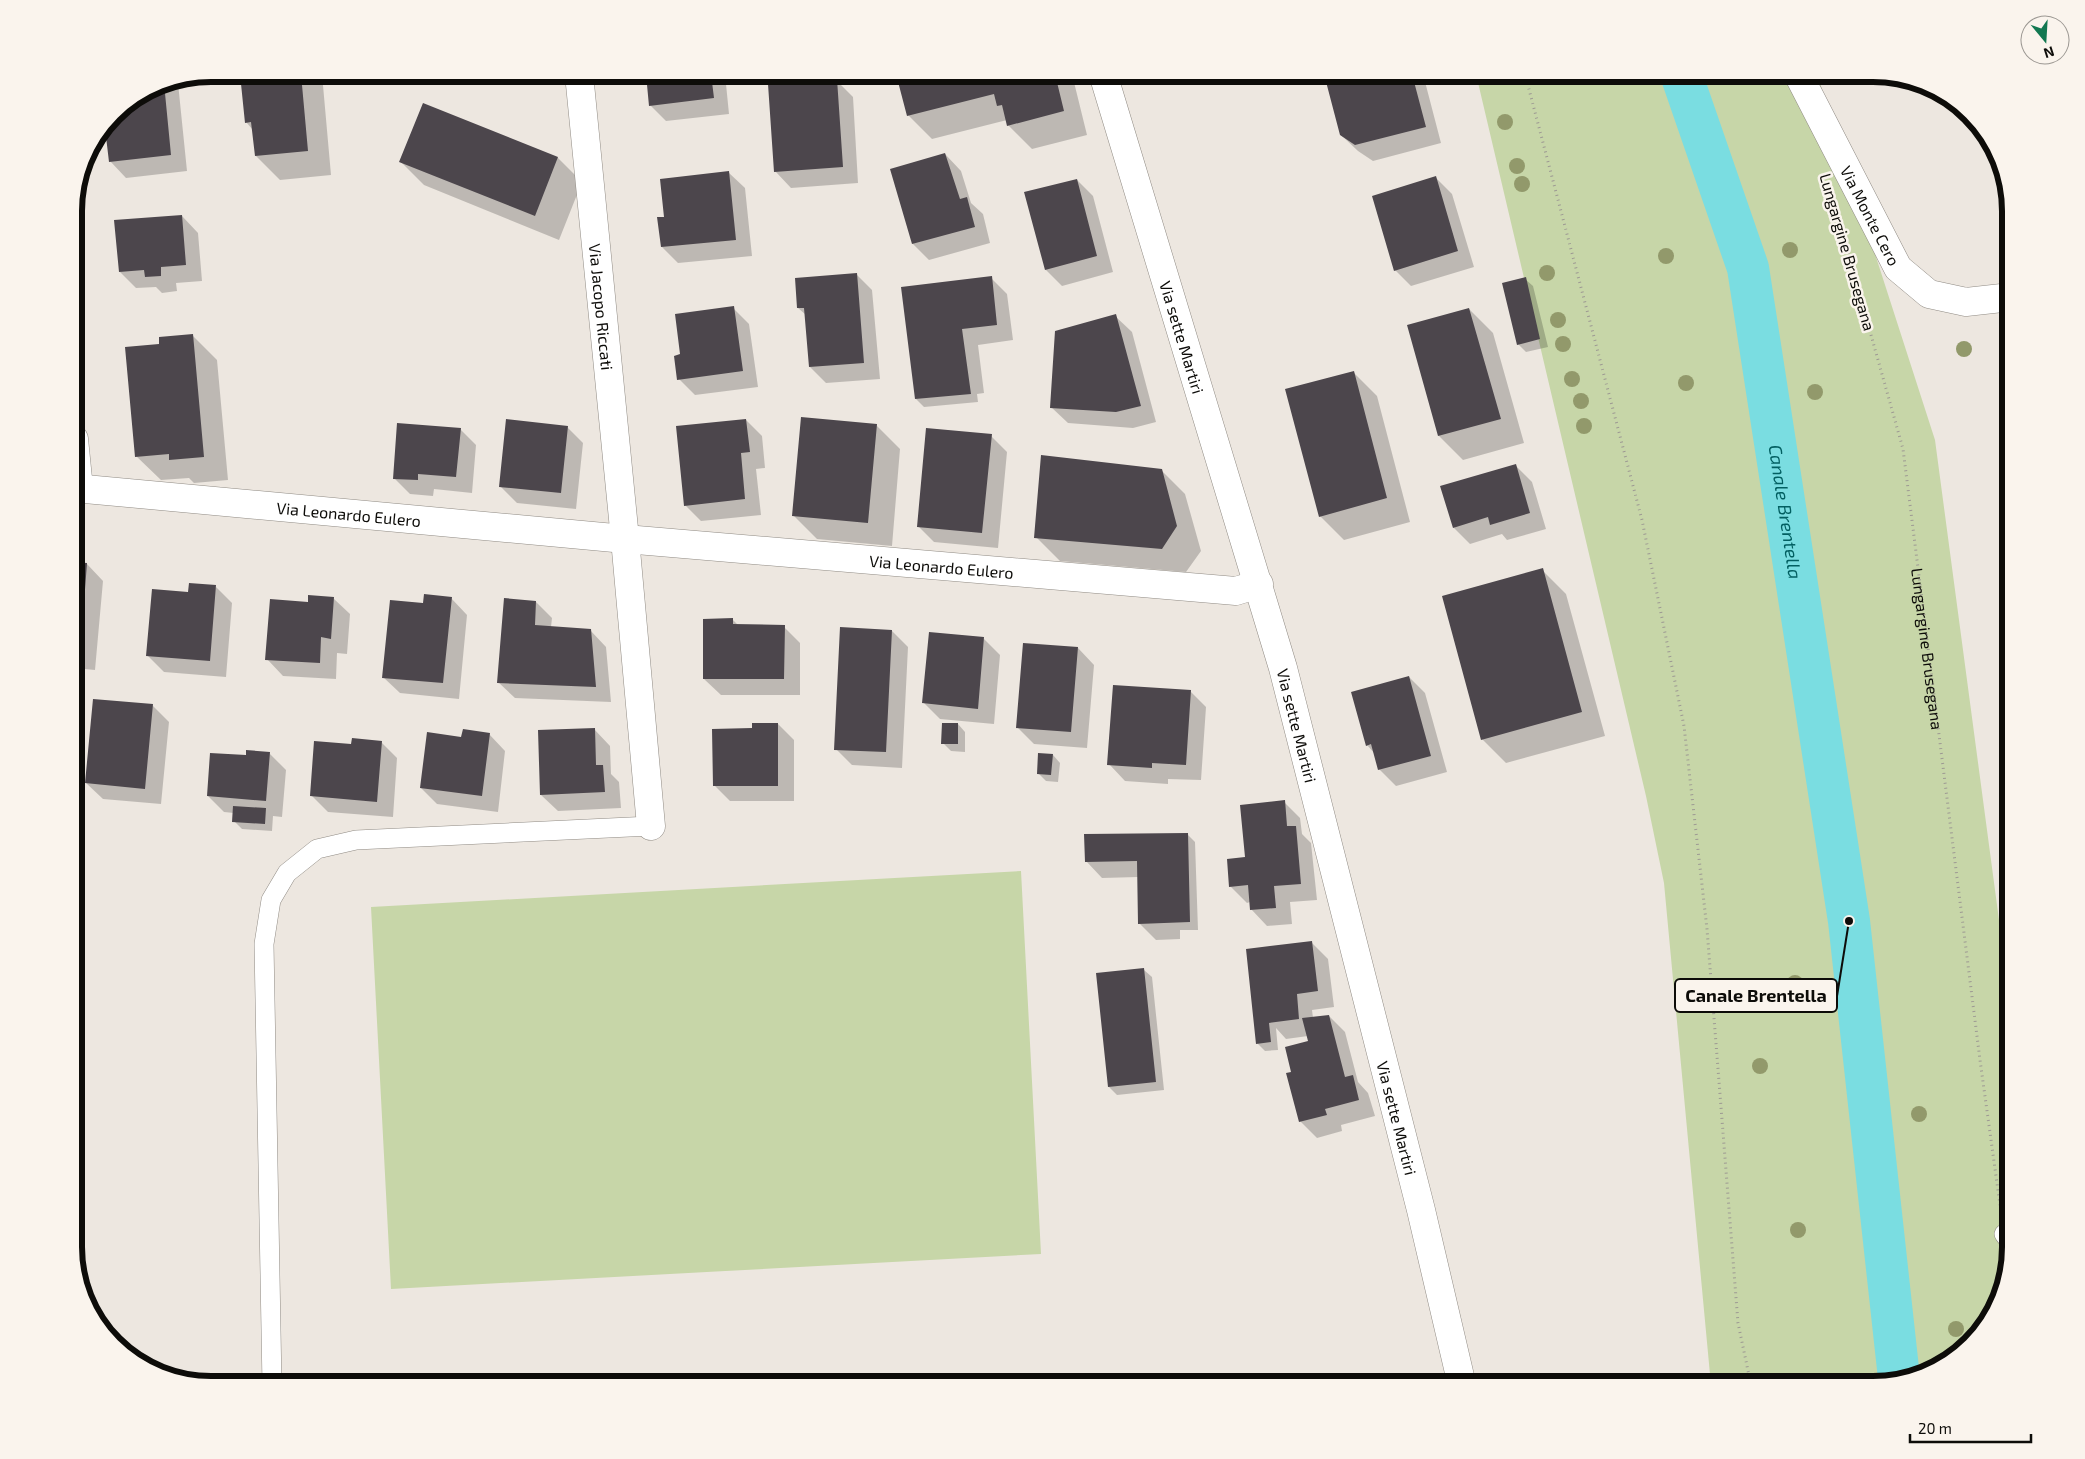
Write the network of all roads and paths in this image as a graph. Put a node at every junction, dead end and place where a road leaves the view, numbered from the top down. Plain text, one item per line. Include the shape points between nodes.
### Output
1 (581, 82) edge
2 (1105, 82) edge
3 (1527, 82) edge
4 (1802, 82) edge
5 (1848, 250) dead end
6 (2002, 298) edge
7 (83, 490) edge
8 (625, 539) junction
9 (1259, 584) junction
10 (651, 826) joint
11 (2002, 1200) edge
12 (272, 1376) edge
13 (1460, 1376) edge
14 (1749, 1376) edge

1 - 8 street, Via Jacopo Riccati
2 - 9 street, Via sette Martiri via 1227,488
3 - 14 path via 1642,520 1684,726 1707,929 1738,1323
4 - 6 street, Via Monte Cero via 1898,268 1929,294 1966,302
5 - 11 path, Lungargine Brusegana via 1903,449 1980,1060
7 - 8 street, Via Leonardo Eulero
8 - 9 street, Via Leonardo Eulero via 1236,591
8 - 10 street
9 - 13 street, Via sette Martiri via 1416,1190
10 - 12 lane via 356,840 316,850 287,873 271,900 264,944

